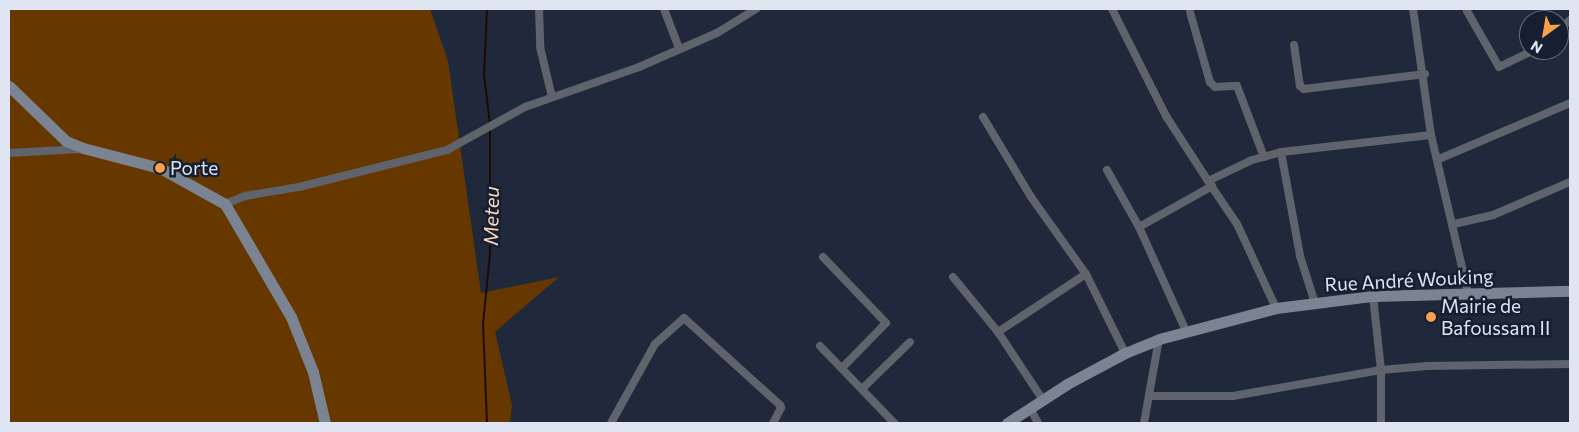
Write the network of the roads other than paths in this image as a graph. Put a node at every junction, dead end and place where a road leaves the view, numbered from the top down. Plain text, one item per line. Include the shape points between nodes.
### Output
1 (539, 9) edge
2 (664, 9) edge
3 (756, 9) edge
4 (1112, 9) edge
5 (1412, 9) edge
6 (1467, 11) dead end
7 (1190, 12) dead end
8 (1294, 44) dead end
9 (679, 48) junction
10 (1519, 58) edge
11 (1424, 74) junction
12 (9, 86) edge
13 (552, 97) junction
14 (1570, 102) edge
15 (983, 117) dead end
16 (1431, 135) junction
17 (83, 148) junction
18 (1281, 152) junction
19 (9, 153) edge
20 (1264, 157) junction
21 (1439, 159) junction
22 (1107, 170) dead end
23 (1570, 182) edge
24 (1210, 183) junction
25 (225, 204) junction
26 (1454, 224) junction
27 (1138, 227) junction
28 (823, 258) dead end
29 (1086, 274) junction
30 (953, 277) dead end
31 (1570, 291) edge
32 (1468, 293) junction
33 (1373, 296) junction
34 (1315, 303) junction
35 (1276, 308) junction
36 (1186, 331) junction
37 (998, 332) junction
38 (1159, 339) junction
39 (910, 342) dead end
40 (820, 346) dead end
41 (1124, 353) junction
42 (1570, 364) edge
43 (842, 368) junction
44 (1381, 370) junction
45 (862, 389) junction
46 (1149, 396) junction
47 (1043, 400) junction
48 (1030, 408) junction
49 (325, 423) edge
50 (611, 423) edge
51 (773, 423) edge
52 (894, 423) edge
53 (1007, 423) edge
54 (1038, 423) edge
55 (1144, 423) edge
56 (1381, 423) edge

1 - 13 street via 540,47
2 - 9 street
3 - 9 street via 717,33
4 - 24 street via 1157,100
5 - 11 street
6 - 10 street via 1499,68
7 - 20 street via 1210,82 1215,87 1237,86
8 - 11 street via 1300,86 1304,89
9 - 13 street via 639,67
11 - 16 street
12 - 17 street via 53,131
13 - 25 street via 525,107 466,141 431,156 299,188 245,196
14 - 21 street
15 - 29 street via 1031,197
16 - 18 street
16 - 21 street
17 - 19 street
17 - 25 street via 160,168
18 - 20 street
18 - 34 street via 1300,256
20 - 24 street
21 - 26 street
22 - 27 street
23 - 26 street via 1493,215
24 - 27 street
24 - 35 street via 1237,224
25 - 49 street via 291,317 313,372
26 - 32 street
27 - 36 street
28 - 43 street via 886,323
29 - 37 street
29 - 41 street
30 - 37 street
31 - 32 street, Rue André Wouking
32 - 33 street, Rue André Wouking
33 - 34 street, Rue André Wouking
33 - 44 street
34 - 35 street, Rue André Wouking
35 - 36 street, Rue André Wouking
36 - 38 street, Rue André Wouking
37 - 47 street
38 - 41 street, Rue André Wouking
38 - 46 street
39 - 45 street
40 - 43 street
41 - 47 street, Rue André Wouking
42 - 44 street
43 - 45 street
44 - 46 street via 1233,396
44 - 56 street
45 - 52 street
46 - 55 street
47 - 48 street, Rue André Wouking
48 - 53 street, Rue André Wouking
48 - 54 street
50 - 51 street via 655,344 684,318 780,405 782,408

